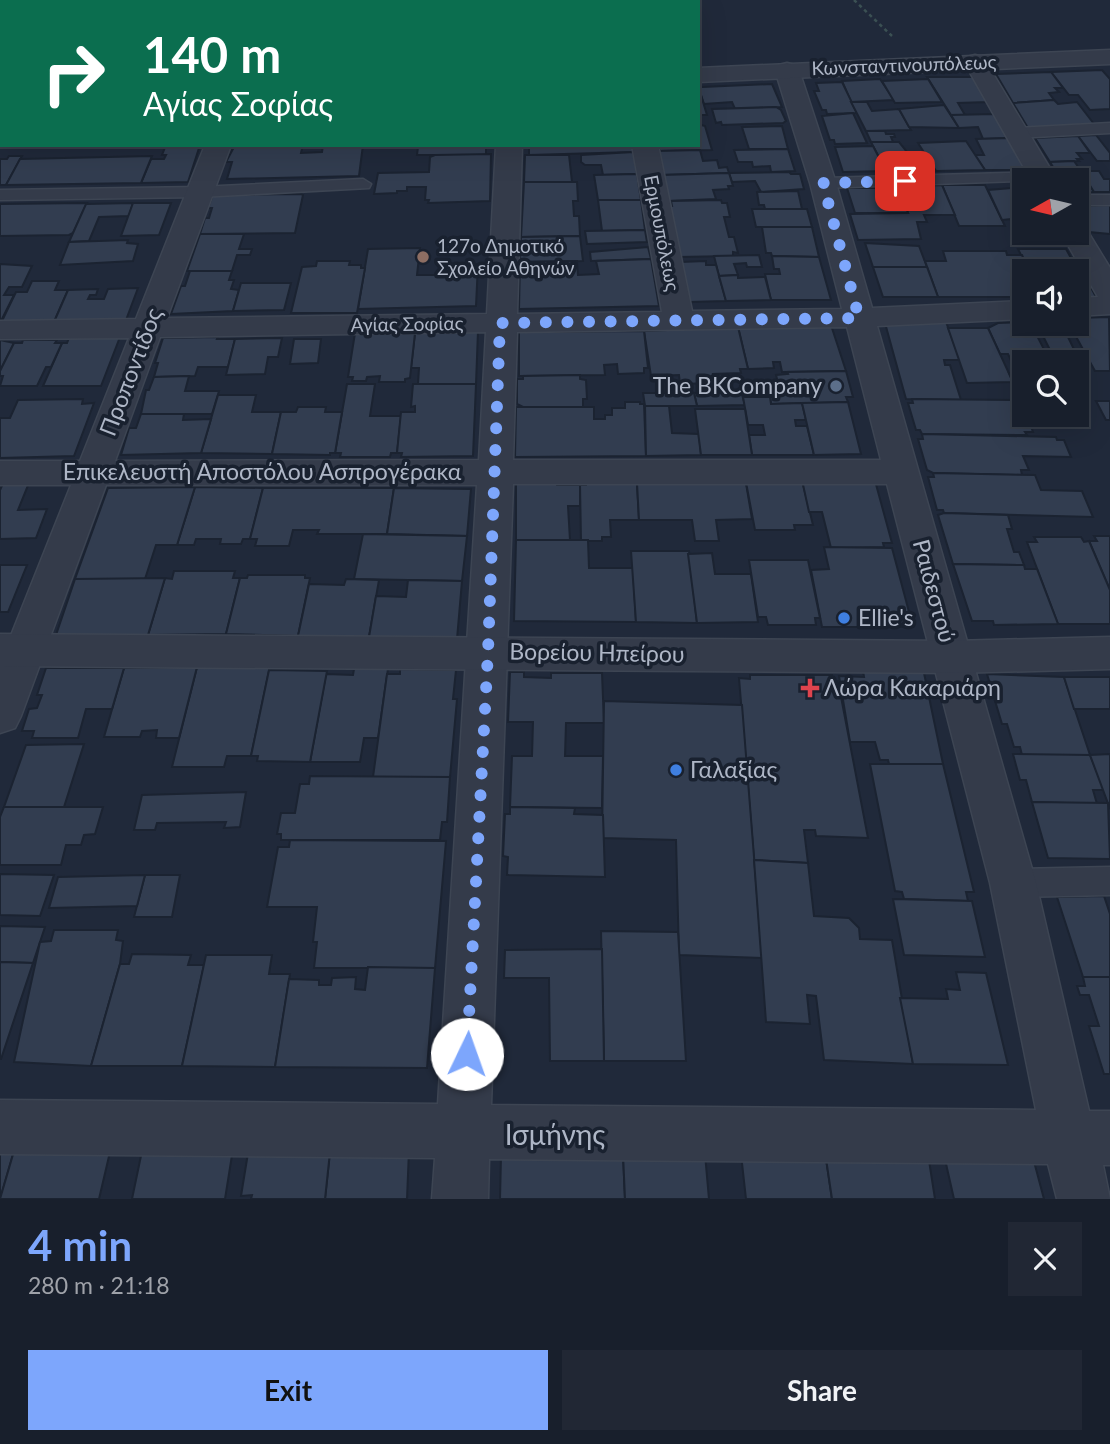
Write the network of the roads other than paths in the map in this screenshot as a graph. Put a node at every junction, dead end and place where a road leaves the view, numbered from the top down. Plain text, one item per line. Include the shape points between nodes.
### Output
1 (1110, 57) edge
2 (975, 62) junction
3 (787, 70) junction
4 (700, 75) edge
5 (1110, 128) edge
6 (1016, 133) junction
7 (217, 147) edge
8 (509, 147) edge
9 (645, 147) edge
10 (1037, 168) edge
11 (1012, 180) edge
12 (823, 183) junction
13 (363, 184) dead end
14 (200, 192) junction
15 (0, 195) edge
16 (1089, 200) edge
17 (1110, 200) edge
18 (1082, 245) edge
19 (1110, 293) edge
20 (1110, 305) edge
21 (1089, 306) edge
22 (1012, 311) edge
23 (859, 318) junction
24 (679, 321) junction
25 (500, 323) junction
26 (148, 328) junction
27 (0, 330) edge
28 (495, 472) junction
29 (901, 472) junction
30 (0, 473) edge
31 (93, 473) junction
32 (13, 650) edge
33 (488, 652) junction
34 (1110, 653) edge
35 (953, 657) junction
36 (0, 716) edge
37 (1110, 881) edge
38 (1013, 883) junction
39 (0, 1128) edge
40 (463, 1134) junction
41 (1089, 1139) edge
42 (460, 1199) edge
43 (1085, 1199) edge

1 - 2 street, Κωνσταντινουπόλεως
2 - 3 street, Κωνσταντινουπόλεως
2 - 6 street
3 - 4 street, Κωνσταντινουπόλεως
3 - 12 street, Ραιδεστού
5 - 6 lane
6 - 10 street
7 - 14 street, Προποντίδος
8 - 25 street
9 - 24 street, Ερμουπόλεως
11 - 12 lane
12 - 23 street, Ραιδεστού
13 - 14 lane
14 - 15 lane
14 - 26 street, Προποντίδος
16 - 17 lane
18 - 19 street
20 - 21 street
22 - 23 street, Αγίας Σοφίας
23 - 24 street, Αγίας Σοφίας
23 - 29 street, Ραιδεστού
24 - 25 street, Αγίας Σοφίας
25 - 26 street, Αγίας Σοφίας
25 - 28 street
26 - 27 street, Αγίας Σοφίας
26 - 31 street, Προποντίδος
28 - 29 street, Επικελευστή Αποστόλου Ασπρογέρακα
28 - 31 street, Επικελευστή Αποστόλου Ασπρογέρακα
28 - 33 street
29 - 35 street, Ραιδεστού
30 - 31 street, Επικελευστή Αποστόλου Ασπρογέρακα
31 - 32 street, Προποντίδος
32 - 33 street, Βορείου Ηπείρου
32 - 36 street, Προποντίδος
33 - 35 street, Βορείου Ηπείρου
33 - 40 street
34 - 35 street, Βορείου Ηπείρου
35 - 38 street, Ραιδεστού
37 - 38 lane
38 - 41 street, Ραιδεστού
39 - 40 street, Ισμήνης
40 - 41 street, Ισμήνης
40 - 42 street
41 - 43 street, Ραιδεστού

